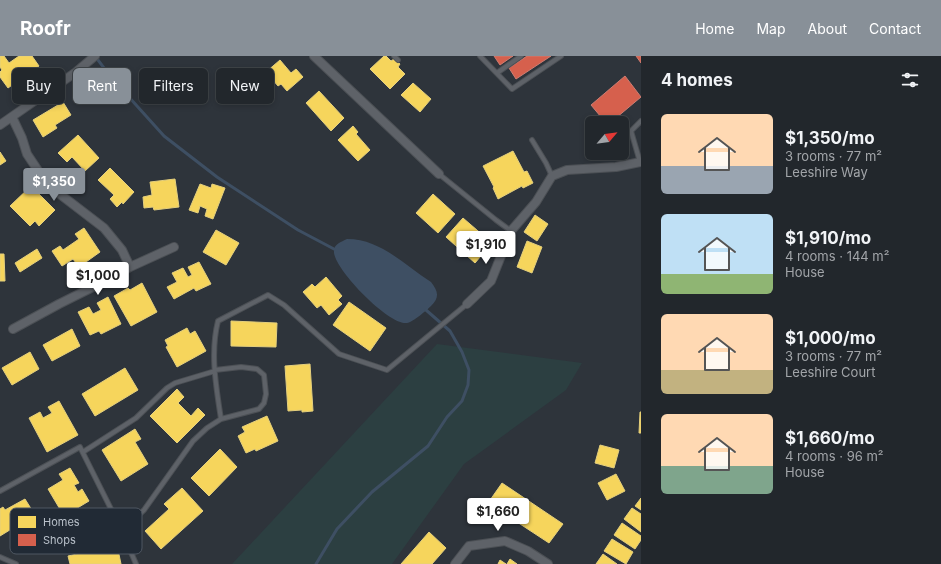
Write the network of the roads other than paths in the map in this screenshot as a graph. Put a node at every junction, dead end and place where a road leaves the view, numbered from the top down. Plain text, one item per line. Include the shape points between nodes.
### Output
1 (95, 56) edge
2 (314, 56) edge
3 (394, 56) edge
4 (487, 56) edge
5 (521, 56) edge
6 (561, 56) edge
7 (481, 58) edge
8 (398, 60) dead end
9 (497, 73) junction
10 (12, 117) junction
11 (641, 121) edge
12 (0, 125) edge
13 (532, 140) dead end
14 (641, 163) edge
15 (439, 174) joint
16 (552, 176) junction
17 (511, 231) junction
18 (174, 247) dead end
19 (130, 267) junction
20 (467, 304) joint
21 (14, 329) dead end
22 (215, 371) junction
23 (221, 419) junction
24 (83, 452) junction
25 (0, 491) edge
26 (110, 508) edge
27 (142, 512) edge
28 (131, 554) edge
29 (0, 557) edge
30 (16, 564) edge
31 (136, 564) edge
32 (455, 564) edge
33 (548, 564) edge

1 - 10 street
2 - 15 street
3 - 8 lane
4 - 7 lane
5 - 9 lane
6 - 9 lane via 512,89
7 - 9 lane
10 - 12 street
10 - 19 street via 27,154 40,175 61,195 104,228 122,250
11 - 14 lane via 631,130
13 - 16 lane
14 - 16 street via 566,170
15 - 17 lane
16 - 17 street via 536,202
17 - 20 street via 490,281
18 - 19 street
19 - 21 street
20 - 22 lane via 387,370 339,354 284,305 268,295 218,321 213,354
22 - 23 lane
22 - 23 lane via 241,367 257,369 264,375 266,394 259,409
22 - 24 lane via 175,383 136,418
23 - 27 lane via 193,441
24 - 25 lane via 80,447
24 - 26 lane
28 - 31 lane
29 - 30 lane
32 - 33 street via 469,546 505,541 528,551

